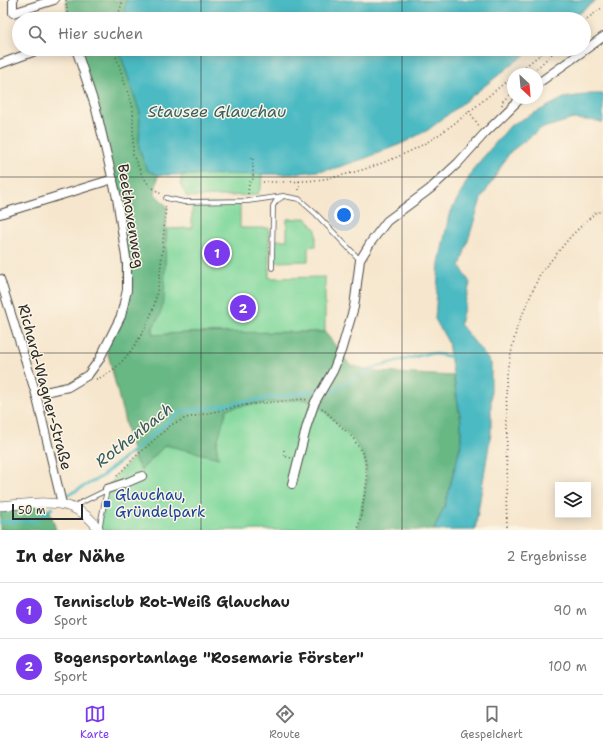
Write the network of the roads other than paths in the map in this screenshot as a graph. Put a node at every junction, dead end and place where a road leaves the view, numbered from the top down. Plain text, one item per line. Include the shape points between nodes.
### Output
1 (13, 0) edge
2 (54, 0) edge
3 (13, 12) edge
4 (16, 12) edge
5 (603, 37) edge
6 (591, 46) edge
7 (22, 56) edge
8 (78, 56) edge
9 (576, 56) edge
10 (0, 64) edge
11 (543, 80) edge
12 (515, 104) edge
13 (113, 179) junction
14 (283, 196) junction
15 (166, 198) road end
16 (0, 214) edge
17 (360, 260) junction
18 (272, 268) dead end
19 (0, 279) edge
20 (36, 394) junction
21 (142, 476) dead end
22 (292, 484) dead end
23 (107, 489) junction
24 (62, 504) junction
25 (0, 506) edge
26 (72, 507) junction
27 (99, 530) edge

1 - 3 street
2 - 4 street
5 - 6 street
7 - 10 street
8 - 13 street, Beethovenweg via 96,109
9 - 11 street
12 - 17 street via 430,189 387,221
13 - 16 street
13 - 20 street, Beethovenweg via 127,264 127,290 121,316 99,360 88,375 68,387
14 - 15 lane via 184,202
14 - 17 lane via 299,199
14 - 18 lane via 274,206
17 - 22 street via 354,306 341,351 315,402
19 - 20 street, Richard-Wagner-Straße
20 - 24 street, Richard-Wagner-Straße
21 - 23 street
23 - 26 lane
23 - 27 lane
24 - 25 street
24 - 26 street
26 - 27 street via 86,514

